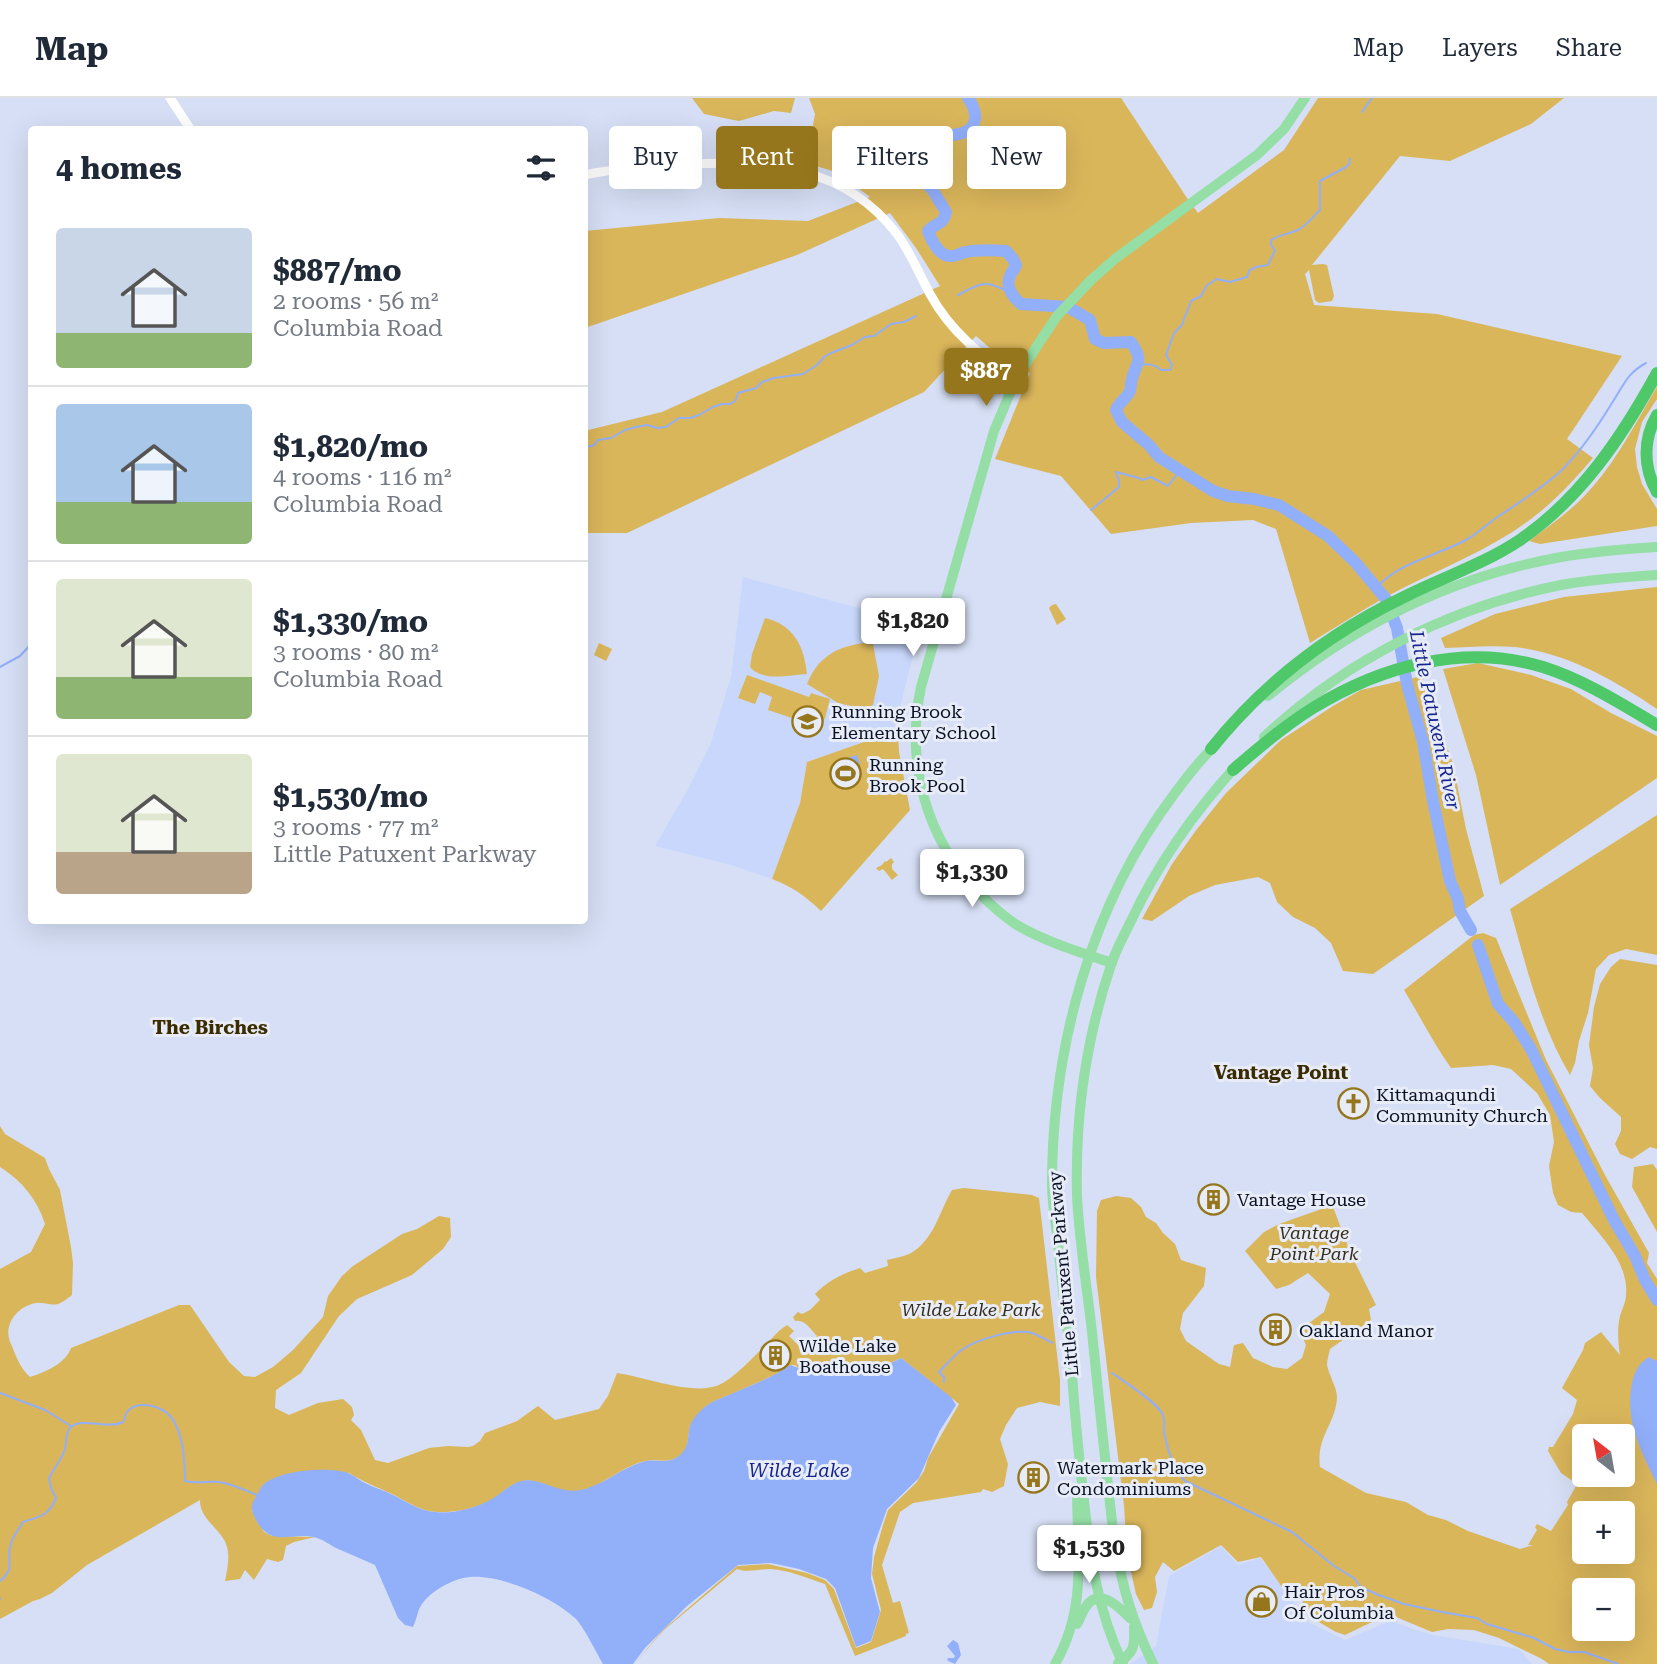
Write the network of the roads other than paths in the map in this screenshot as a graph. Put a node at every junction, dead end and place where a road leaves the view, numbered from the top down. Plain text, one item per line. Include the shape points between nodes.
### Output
1 (170, 98) edge
2 (1305, 98) edge
3 (188, 126) edge
4 (588, 174) edge
5 (1657, 373) edge
6 (1016, 379) junction
7 (1657, 415) edge
8 (1657, 492) edge
9 (1657, 547) edge
10 (1657, 575) edge
11 (1410, 599) junction
12 (1369, 621) junction
13 (1657, 725) edge
14 (1211, 749) junction
15 (1233, 770) junction
16 (1090, 955) junction
17 (1112, 963) junction
18 (1076, 1433) junction
19 (1099, 1599) junction
20 (1133, 1621) junction
21 (1065, 1644) junction
22 (1120, 1663) edge
23 (1055, 1664) edge
24 (1153, 1664) edge

1 - 3 street
2 - 6 main road via 1284,129 1257,155 1091,280 1057,316
4 - 6 street via 665,165 738,163 789,168 829,181 883,219 911,255 949,323 973,348
5 - 11 highway via 1607,454 1555,511 1506,548
6 - 16 main road via 987,452 921,687 915,726 917,768 935,831 966,879 1017,925
7 - 8 highway via 1646,456
9 - 11 main road via 1586,553 1521,566
10 - 15 main road, Little Patuxent Parkway via 1592,580 1528,592 1418,632 1306,700
11 - 12 highway
12 - 14 main road, Little Patuxent Parkway via 1297,672
12 - 14 highway via 1284,673
13 - 15 highway via 1589,685 1542,667 1501,658 1442,659 1386,673 1339,693 1279,732
14 - 16 main road, Little Patuxent Parkway via 1149,830
15 - 17 main road, Little Patuxent Parkway via 1157,871
16 - 17 main road
16 - 18 main road, Little Patuxent Parkway via 1063,1055 1053,1147 1053,1201
17 - 20 main road, Little Patuxent Parkway via 1082,1088 1077,1197 1114,1539
18 - 19 main road, Little Patuxent Parkway
18 - 21 main road via 1078,1592
19 - 20 main road via 1115,1603
19 - 21 main road via 1088,1603
19 - 22 main road, Little Patuxent Parkway
20 - 22 main road via 1133,1649
20 - 24 main road, Little Patuxent Parkway
21 - 23 main road

